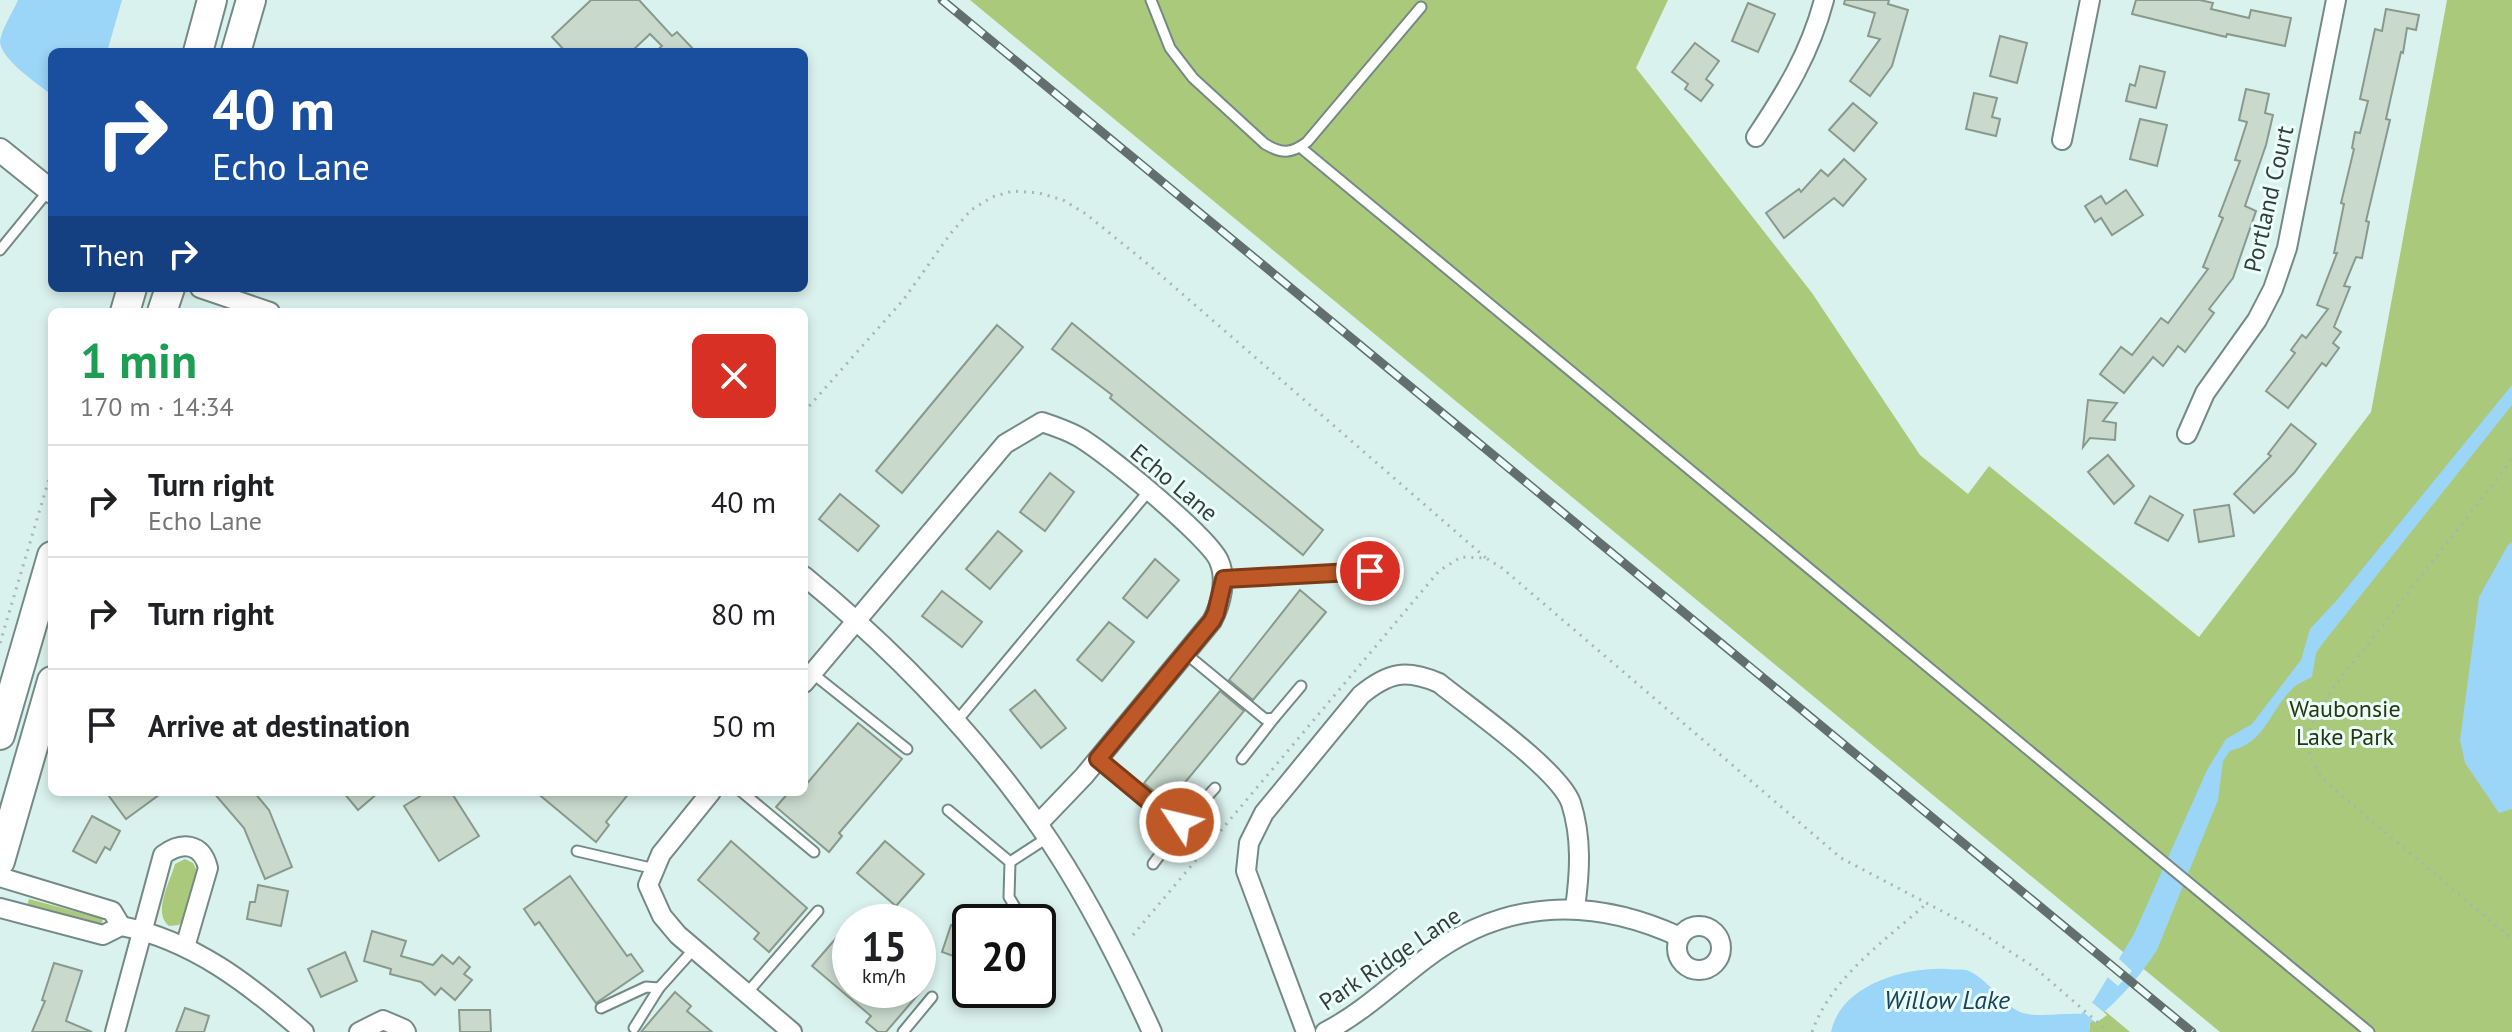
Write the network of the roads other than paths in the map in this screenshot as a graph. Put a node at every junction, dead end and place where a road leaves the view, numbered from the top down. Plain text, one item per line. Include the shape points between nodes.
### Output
1 (212, 0) edge
2 (251, 0) edge
3 (1151, 0) edge
4 (1824, 0) edge
5 (2090, 0) edge
6 (2336, 0) edge
7 (1421, 7) dead end
8 (199, 48) edge
9 (237, 48) edge
10 (1756, 137) dead end
11 (2062, 140) dead end
12 (1300, 147) junction
13 (0, 150) edge
14 (48, 189) edge
15 (48, 194) edge
16 (0, 250) edge
17 (212, 292) edge
18 (258, 308) edge
19 (2187, 434) dead end
20 (1148, 492) junction
21 (48, 570) edge
22 (1370, 571) dead end
23 (808, 579) edge
24 (1224, 579) junction
25 (858, 620) junction
26 (1185, 653) junction
27 (808, 675) edge
28 (1301, 686) dead end
29 (48, 695) edge
30 (1274, 718) junction
31 (956, 722) junction
32 (0, 735) edge
33 (907, 749) dead end
34 (1098, 759) junction
35 (1242, 759) dead end
36 (1215, 788) dead end
37 (708, 796) edge
38 (747, 796) edge
39 (948, 810) dead end
40 (1185, 821) junction
41 (1042, 831) junction
42 (577, 851) dead end
43 (814, 852) dead end
44 (0, 861) edge
45 (1010, 862) junction
46 (1153, 864) dead end
47 (655, 869) junction
48 (0, 877) edge
49 (1013, 904) edge
50 (0, 908) edge
51 (1575, 908) junction
52 (818, 911) dead end
53 (121, 926) junction
54 (141, 929) junction
55 (1680, 937) dead end
56 (185, 947) junction
57 (694, 949) junction
58 (659, 988) junction
59 (747, 993) junction
60 (601, 1008) dead end
61 (923, 1008) edge
62 (634, 1028) dead end
63 (115, 1032) edge
64 (304, 1032) edge
65 (359, 1032) edge
66 (406, 1032) edge
67 (792, 1032) edge
68 (903, 1032) edge
69 (1152, 1032) edge
70 (1306, 1032) edge
71 (1325, 1032) edge
72 (2369, 1032) edge

1 - 8 main road
2 - 9 main road
3 - 12 lane via 1170,48 1193,78 1265,144 1279,152
4 - 10 street via 1799,69
5 - 11 street
6 - 19 street, Portland Court via 2287,248 2273,289 2205,393
7 - 12 lane
12 - 72 lane
13 - 14 street
15 - 16 lane
17 - 18 street
20 - 24 street, Echo Lane via 1209,545
20 - 25 street, Echo Lane via 1089,443 1042,422 998,451
20 - 31 lane
21 - 32 main road
22 - 24 lane
23 - 25 street
24 - 26 street via 1216,613
25 - 27 street
25 - 31 street
26 - 30 lane via 1259,716
26 - 34 street
27 - 33 lane
28 - 30 lane
29 - 44 main road
30 - 35 lane
31 - 41 street
34 - 40 lane via 1174,821
34 - 41 street
36 - 40 lane
37 - 47 street via 670,841
38 - 43 lane
39 - 45 lane
40 - 46 lane
41 - 45 lane
41 - 69 street via 1115,954
42 - 47 lane
45 - 49 lane
47 - 57 street via 648,885 662,916
48 - 53 street via 112,911
50 - 53 street via 103,935
51 - 55 street, Park Ridge Lane via 1646,921
51 - 70 street via 1579,839 1570,802 1556,780 1439,683 1420,675 1379,680 1264,813 1249,843 1246,871
51 - 71 street, Park Ridge Lane via 1516,916 1470,931
52 - 59 lane
53 - 54 street
54 - 56 street
54 - 56 street via 163,855 183,846 196,849 208,868
54 - 63 street
56 - 64 street via 251,988
57 - 58 lane
57 - 59 street
58 - 60 lane via 646,987
58 - 62 lane
59 - 67 street
61 - 68 lane
65 - 66 street via 383,1020

